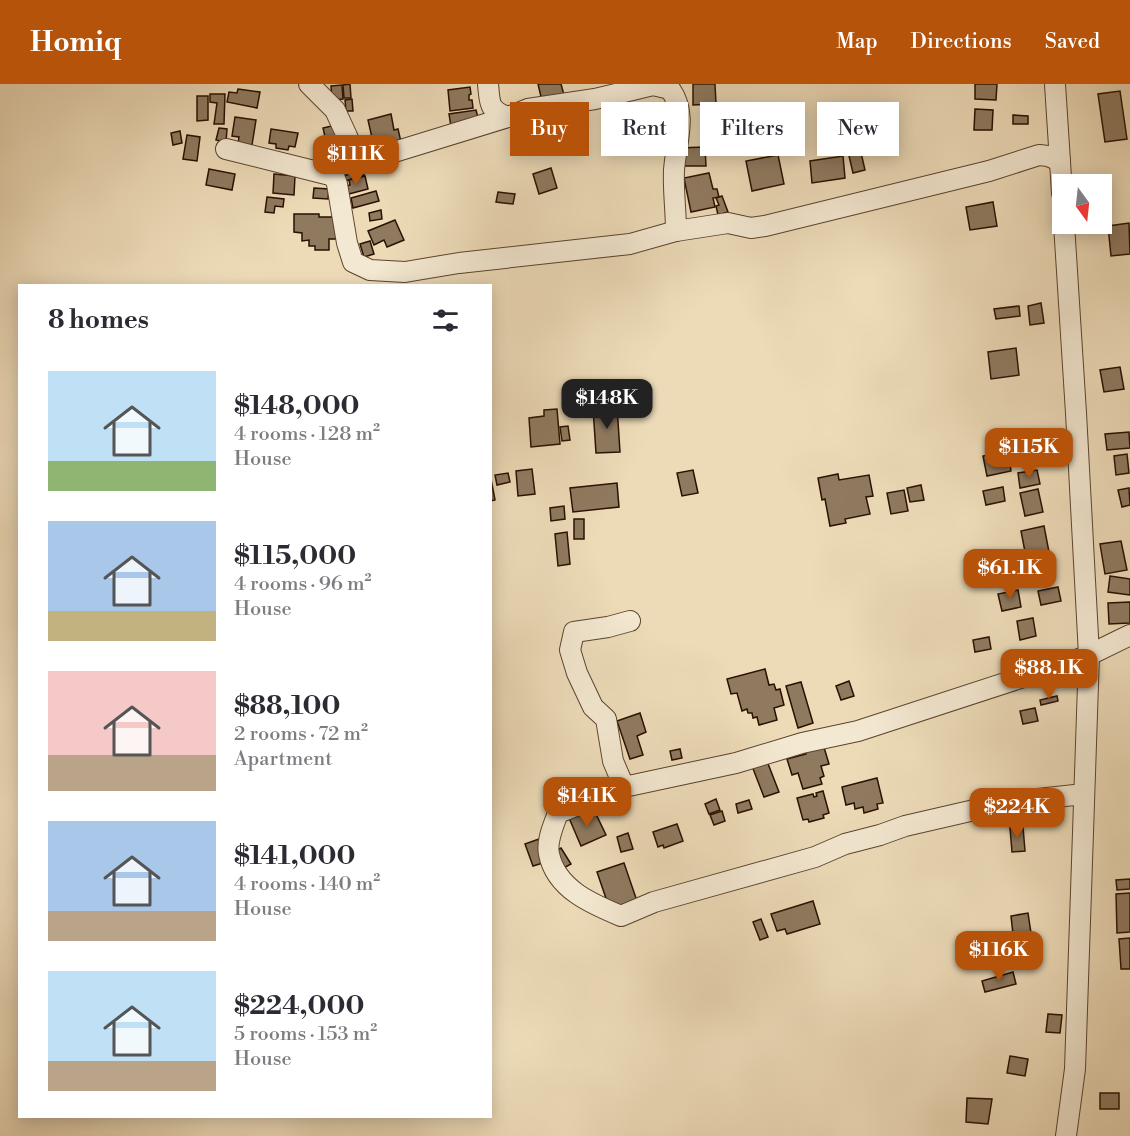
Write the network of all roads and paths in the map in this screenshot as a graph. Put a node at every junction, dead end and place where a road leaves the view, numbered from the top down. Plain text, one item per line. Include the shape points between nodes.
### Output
1 (309, 84) edge
2 (488, 84) edge
3 (1055, 84) edge
4 (508, 117) junction
5 (226, 149) dead end
6 (1060, 161) junction
7 (1061, 174) edge
8 (676, 231) junction
9 (1065, 234) edge
10 (630, 621) dead end
11 (1130, 635) edge
12 (1088, 656) junction
13 (624, 787) junction
14 (1084, 794) junction
15 (1066, 1136) edge

1 - 4 street via 335,110 355,157 378,157
2 - 4 street via 490,105
3 - 6 street
4 - 8 street via 528,109 653,85 670,89 677,98 681,119 674,170
5 - 8 street via 334,176 353,262 370,270 405,272 459,262 630,244
6 - 7 street
6 - 8 street via 1039,155 765,226 751,228 728,223
9 - 12 street
10 - 13 street via 574,632 570,650 593,707 606,719 614,761
11 - 12 street
12 - 13 street via 858,731 802,743 736,764
12 - 14 street
13 - 14 street via 558,813 548,852 559,878 587,902 621,916 654,902 815,857 905,826 1009,802
14 - 15 street via 1075,1069

